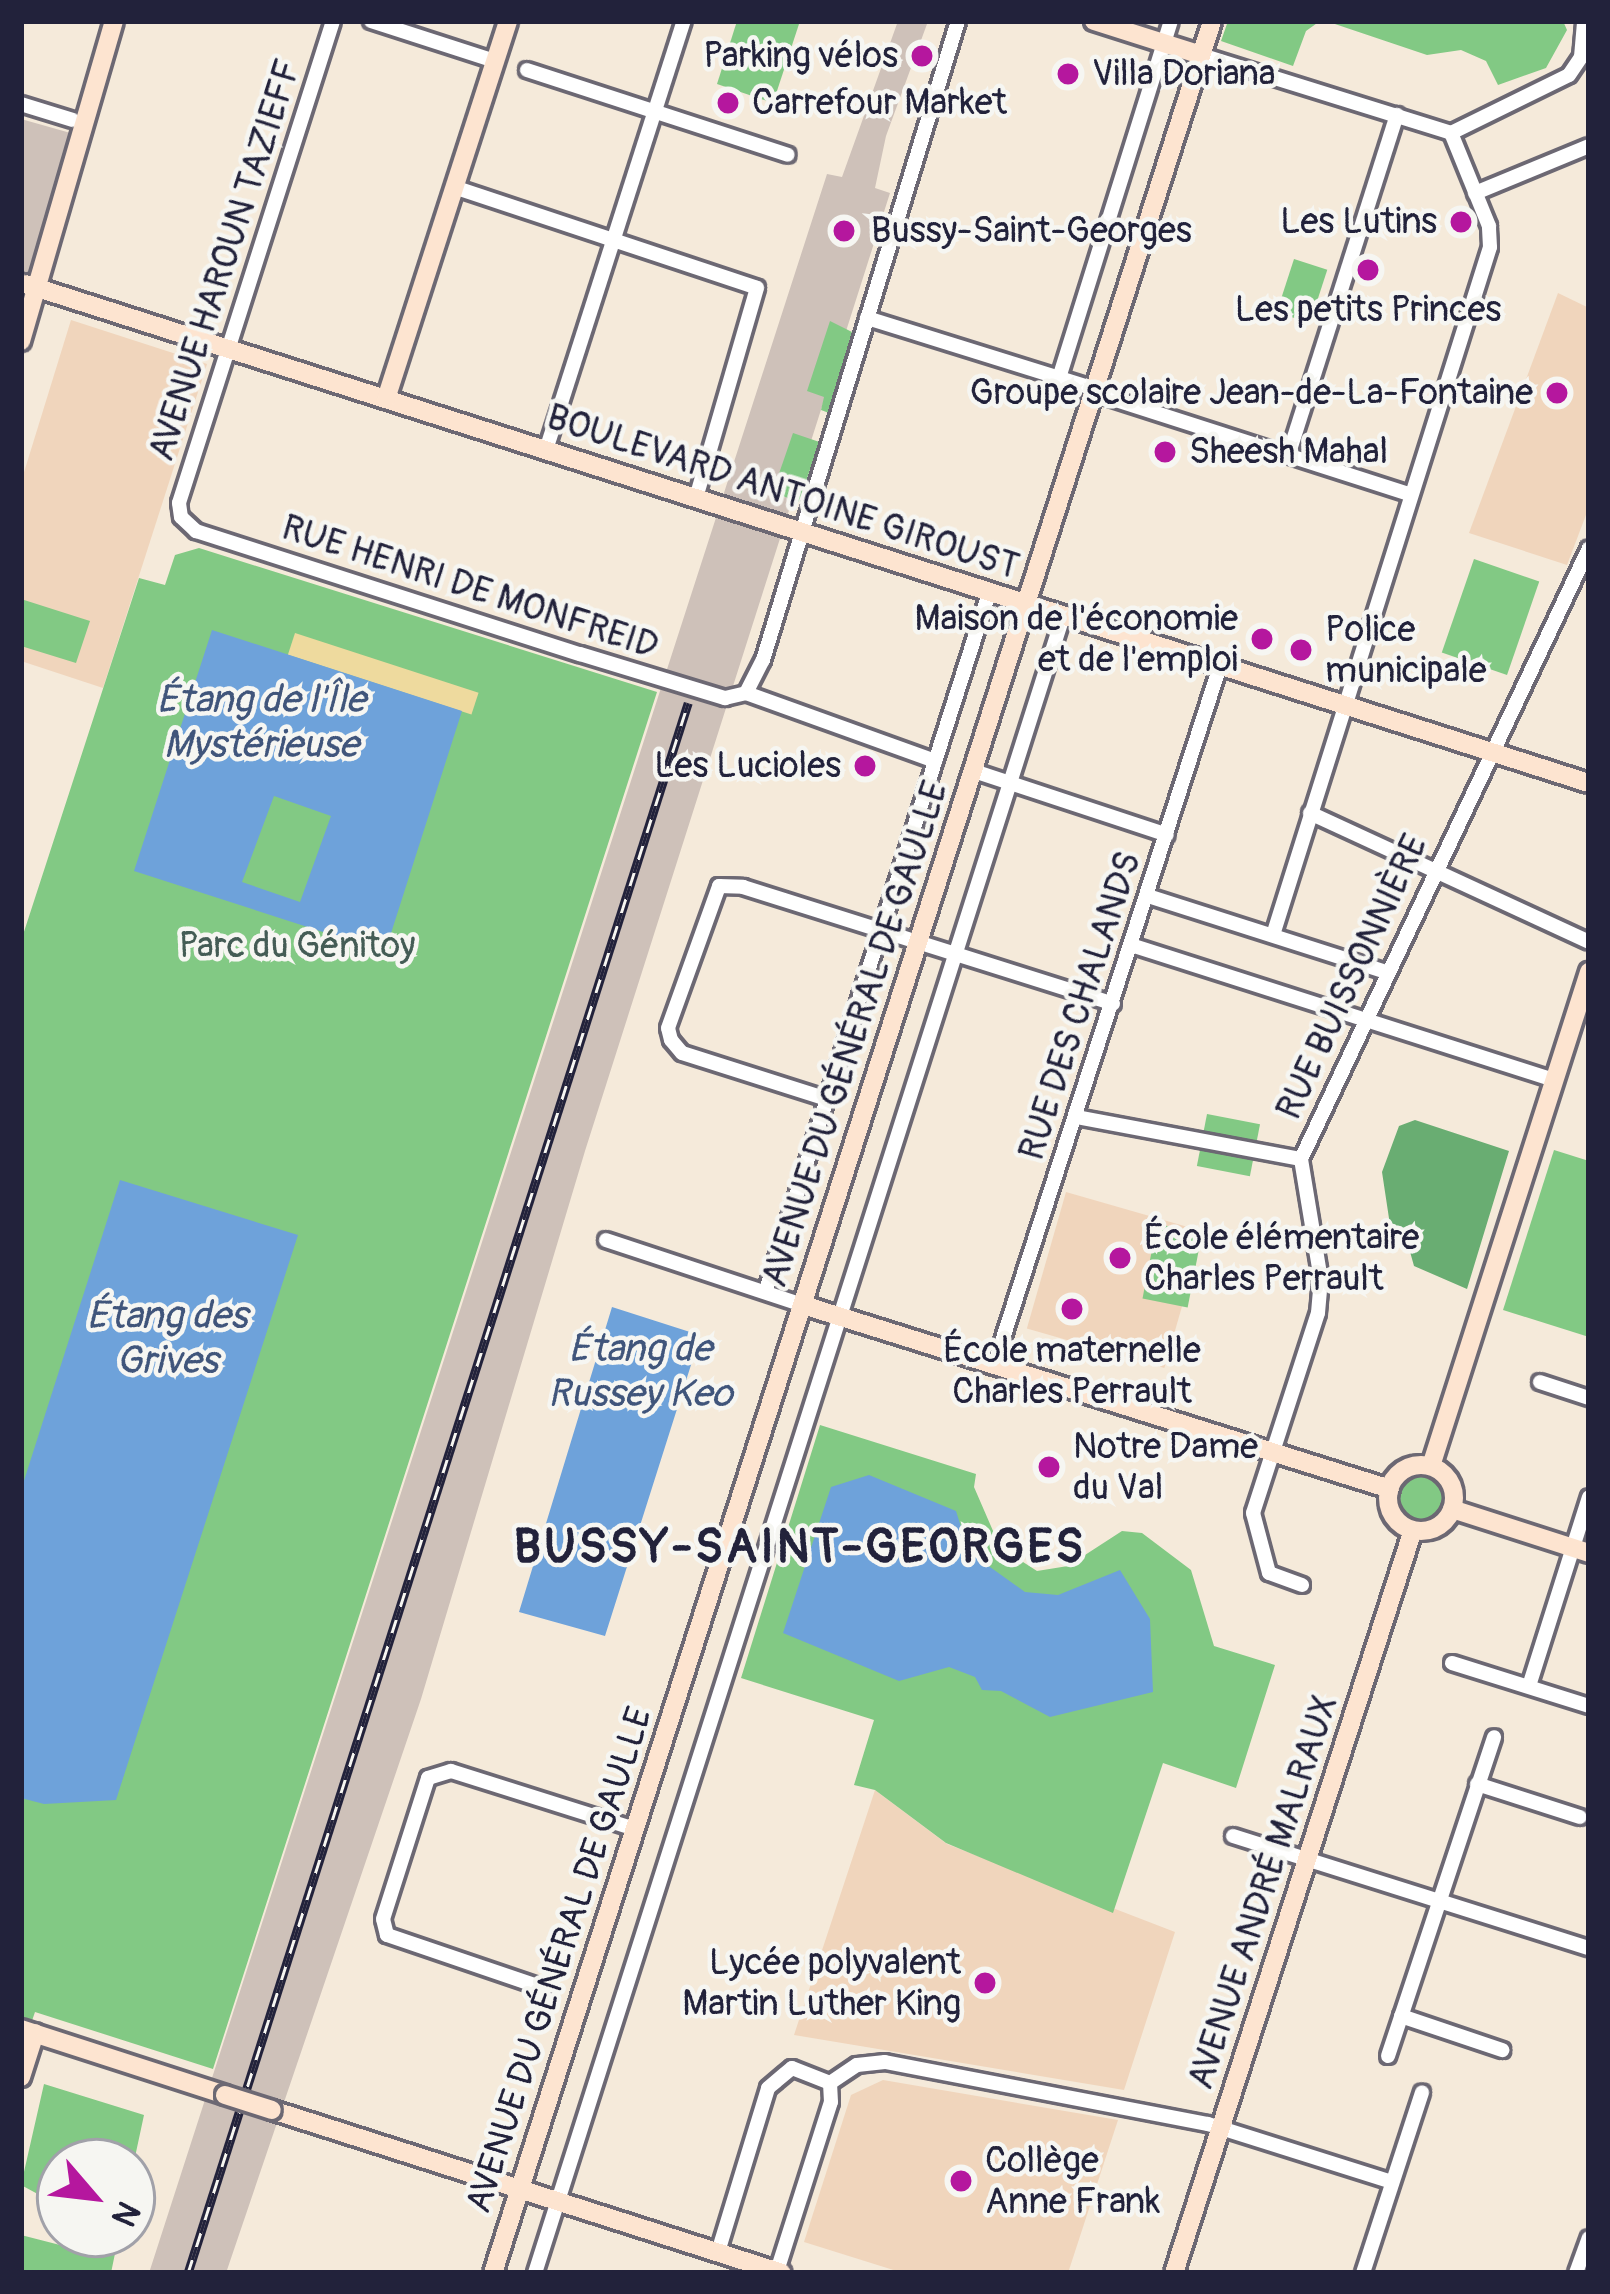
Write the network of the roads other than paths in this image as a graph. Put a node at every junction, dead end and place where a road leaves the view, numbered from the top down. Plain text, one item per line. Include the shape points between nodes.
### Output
1 (102, 21) edge
2 (114, 21) edge
3 (333, 21) edge
4 (371, 21) edge
5 (508, 21) edge
6 (684, 21) edge
7 (958, 21) edge
8 (1094, 21) edge
9 (1172, 21) edge
10 (1211, 21) edge
11 (1584, 21) edge
12 (1165, 44) junction
13 (1201, 55) junction
14 (495, 61) junction
15 (527, 70) dead end
16 (21, 104) edge
17 (654, 110) junction
18 (1396, 115) junction
19 (73, 120) junction
20 (1451, 133) junction
21 (1589, 146) edge
22 (788, 155) dead end
23 (454, 188) junction
24 (1475, 193) junction
25 (614, 238) junction
26 (28, 290) edge
27 (866, 318) junction
28 (21, 341) edge
29 (228, 348) junction
30 (1059, 378) junction
31 (1094, 391) junction
32 (386, 399) junction
33 (546, 450) junction
34 (1288, 453) junction
35 (1411, 495) junction
36 (696, 498) junction
37 (181, 518) joint
38 (800, 532) junction
39 (1589, 548) edge
40 (989, 593) junction
41 (1027, 605) junction
42 (1064, 617) junction
43 (1220, 666) junction
44 (746, 693) junction
45 (1344, 705) junction
46 (1494, 751) junction
47 (935, 761) junction
48 (974, 771) junction
49 (1011, 782) junction
50 (1589, 783) edge
51 (1310, 813) junction
52 (1167, 835) junction
53 (1435, 870) junction
54 (1148, 896) junction
55 (881, 931) junction
56 (1273, 935) junction
57 (1589, 942) edge
58 (918, 944) junction
59 (1131, 945) junction
60 (956, 954) junction
61 (1386, 971) junction
62 (1589, 972) edge
63 (1113, 1004) junction
64 (1363, 1020) junction
65 (1554, 1080) junction
66 (827, 1099) junction
67 (1076, 1117) junction
68 (1300, 1159) junction
69 (605, 1240) dead end
70 (766, 1290) junction
71 (803, 1305) junction
72 (840, 1317) junction
73 (995, 1363) junction
74 (1540, 1382) dead end
75 (1589, 1398) edge
76 (1273, 1452) junction
77 (1431, 1466) junction
78 (1390, 1489) junction
79 (1589, 1497) edge
80 (1453, 1509) junction
81 (1413, 1530) junction
82 (1581, 1551) edge
83 (1302, 1585) dead end
84 (1452, 1663) dead end
85 (1529, 1686) junction
86 (1589, 1706) edge
87 (1493, 1737) dead end
88 (1478, 1784) junction
89 (1580, 1817) dead end
90 (635, 1828) junction
91 (1233, 1836) dead end
92 (1306, 1858) junction
93 (1438, 1900) junction
94 (1589, 1948) edge
95 (543, 1988) dead end
96 (1401, 2016) junction
97 (28, 2031) edge
98 (1502, 2050) dead end
99 (1388, 2056) dead end
100 (21, 2077) edge
101 (830, 2083) junction
102 (1422, 2092) dead end
103 (1221, 2127) junction
104 (1392, 2182) junction
105 (520, 2190) junction
106 (558, 2202) junction
107 (1589, 2238) edge
108 (718, 2252) junction
109 (780, 2272) edge
110 (493, 2273) edge
111 (536, 2273) edge
112 (1174, 2273) edge
113 (1363, 2273) edge
114 (1576, 2273) edge

1 - 19 street
2 - 26 street
3 - 29 street, AVENUE HAROUN TAZIEFF
4 - 14 street
5 - 14 street
6 - 17 street
7 - 27 street
8 - 12 street
9 - 12 street
10 - 13 street, AVENUE DU GÉNÉRAL DE GAULLE
11 - 20 street via 1581,57 1569,75
12 - 13 street
12 - 30 street
13 - 18 street
13 - 31 street, AVENUE DU GÉNÉRAL DE GAULLE
14 - 23 street
15 - 17 street
16 - 19 street
17 - 22 street
17 - 25 street
18 - 20 street
18 - 34 street
19 - 26 street
20 - 24 street
21 - 24 street
23 - 25 street
23 - 32 street
24 - 35 street via 1490,247
25 - 33 street
25 - 36 street via 757,288
26 - 28 street
26 - 29 street, BOULEVARD ANTOINE GIROUST
27 - 30 street
27 - 38 street
29 - 32 street, BOULEVARD ANTOINE GIROUST
29 - 37 street, AVENUE HAROUN TAZIEFF
30 - 31 street
31 - 34 street
31 - 41 street, AVENUE DU GÉNÉRAL DE GAULLE
32 - 33 street, BOULEVARD ANTOINE GIROUST
33 - 36 street, BOULEVARD ANTOINE GIROUST
34 - 35 street
35 - 45 street
36 - 38 street, BOULEVARD ANTOINE GIROUST
37 - 44 street, RUE HENRI DE MONFREID via 196,531 580,654 725,698
38 - 40 street, BOULEVARD ANTOINE GIROUST
38 - 44 street via 764,660
39 - 46 street, RUE BUISSONNIÈRE
40 - 41 street, BOULEVARD ANTOINE GIROUST
40 - 47 street
41 - 42 street, BOULEVARD ANTOINE GIROUST
41 - 48 street, AVENUE DU GÉNÉRAL DE GAULLE
42 - 43 street, BOULEVARD ANTOINE GIROUST
42 - 49 street, AVENUE DU GÉNÉRAL DE GAULLE
43 - 45 street, BOULEVARD ANTOINE GIROUST
43 - 52 street, RUE DES CHALANDS
44 - 47 street, RUE HENRI DE MONFREID
45 - 46 street, BOULEVARD ANTOINE GIROUST
45 - 51 street
46 - 50 street, BOULEVARD ANTOINE GIROUST
46 - 53 street, RUE BUISSONNIÈRE
47 - 55 street
48 - 49 street
48 - 58 street, AVENUE DU GÉNÉRAL DE GAULLE
49 - 52 street
49 - 60 street, AVENUE DU GÉNÉRAL DE GAULLE
51 - 53 street
51 - 56 street
52 - 54 street, RUE DES CHALANDS
53 - 57 street
53 - 61 street, RUE BUISSONNIÈRE
54 - 56 street
54 - 59 street, RUE DES CHALANDS
55 - 58 street
55 - 66 street
55 - 66 street via 743,887 719,886 709,899 671,1040 682,1053
56 - 61 street
58 - 60 street
58 - 71 street, AVENUE DU GÉNÉRAL DE GAULLE
59 - 63 street, RUE DES CHALANDS
59 - 64 street
60 - 63 street
60 - 72 street, AVENUE DU GÉNÉRAL DE GAULLE
61 - 64 street, RUE BUISSONNIÈRE
62 - 65 street
63 - 67 street, RUE DES CHALANDS
64 - 65 street
64 - 68 street, RUE BUISSONNIÈRE
65 - 77 street
66 - 70 street
67 - 68 street
67 - 73 street, RUE DES CHALANDS
68 - 76 street, RUE BUISSONNIÈRE via 1321,1280
69 - 70 street
70 - 71 street
71 - 72 street
71 - 90 street, AVENUE DU GÉNÉRAL DE GAULLE
72 - 73 street
72 - 106 street, AVENUE DU GÉNÉRAL DE GAULLE
73 - 76 street
74 - 75 street
76 - 78 street
76 - 83 street, RUE BUISSONNIÈRE via 1253,1513 1269,1574
77 - 78 street via 1401,1472
77 - 80 street via 1448,1478
78 - 81 street via 1394,1516
79 - 82 street
80 - 81 street via 1437,1527
80 - 82 street
81 - 92 street, AVENUE ANDRÉ MALRAUX
82 - 85 street
84 - 85 street
85 - 86 street
87 - 88 street
88 - 89 street
88 - 93 street
90 - 95 street via 451,1771 428,1778 383,1919 387,1935
90 - 105 street, AVENUE DU GÉNÉRAL DE GAULLE
91 - 92 street
92 - 93 street
92 - 103 street, AVENUE ANDRÉ MALRAUX
93 - 94 street
93 - 96 street
96 - 98 street
96 - 99 street
97 - 100 street
97 - 105 street, bridge
101 - 103 street via 857,2065 885,2062
101 - 108 street via 792,2068 768,2088
101 - 109 street via 832,2102
102 - 104 street
103 - 104 street
103 - 112 street, AVENUE ANDRÉ MALRAUX
104 - 113 street
105 - 106 street
105 - 110 street, AVENUE DU GÉNÉRAL DE GAULLE
106 - 108 street
106 - 111 street, AVENUE DU GÉNÉRAL DE GAULLE
107 - 114 street
108 - 109 street

